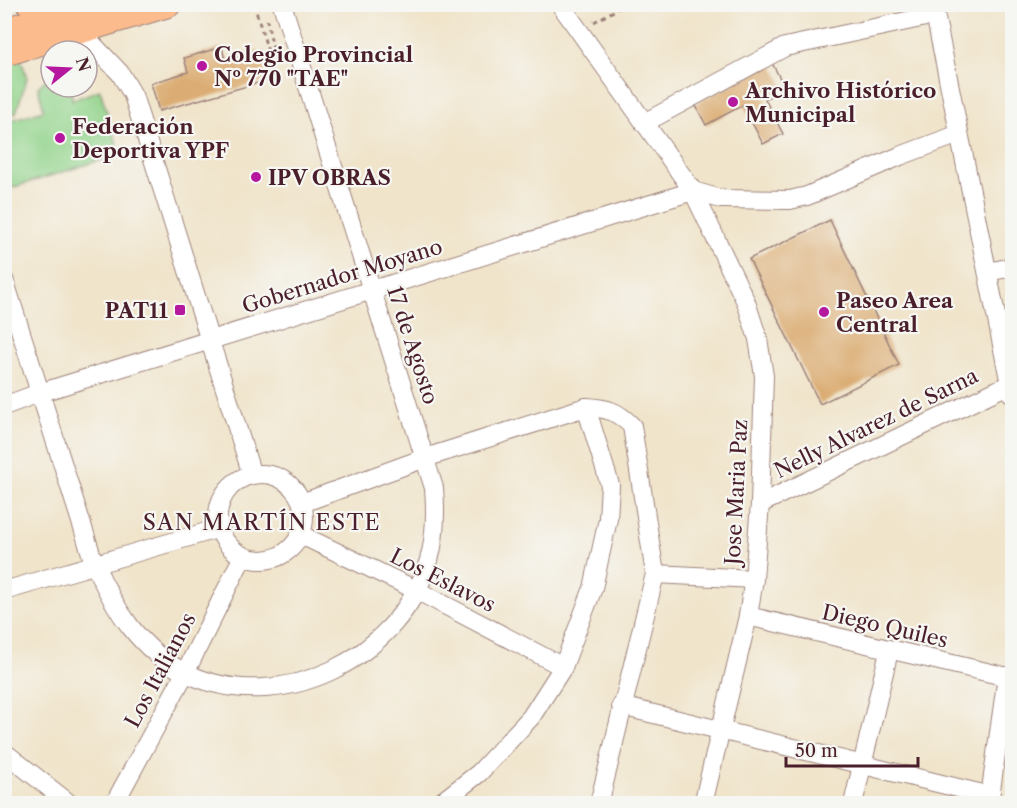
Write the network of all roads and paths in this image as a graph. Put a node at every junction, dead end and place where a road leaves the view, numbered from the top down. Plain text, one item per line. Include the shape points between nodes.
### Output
1 (28, 4) edge
2 (95, 4) edge
3 (168, 4) edge
4 (234, 4) edge
5 (282, 4) edge
6 (626, 4) edge
7 (254, 6) edge
8 (562, 6) edge
9 (934, 10) edge
10 (266, 15) dead end
11 (53, 17) junction
12 (80, 31) junction
13 (578, 31) junction
14 (4, 32) edge
15 (4, 53) edge
16 (644, 123) junction
17 (959, 134) junction
18 (693, 191) junction
19 (730, 199) junction
20 (707, 221) junction
21 (1012, 267) edge
22 (988, 272) junction
23 (4, 279) edge
24 (372, 290) junction
25 (212, 340) junction
26 (1012, 386) edge
27 (39, 393) junction
28 (4, 406) edge
29 (586, 407) junction
30 (425, 458) junction
31 (252, 475) junction
32 (302, 503) junction
33 (760, 504) junction
34 (219, 528) junction
35 (301, 535) junction
36 (243, 556) junction
37 (94, 564) junction
38 (655, 574) junction
39 (754, 579) junction
40 (416, 590) junction
41 (4, 591) edge
42 (748, 616) junction
43 (889, 651) junction
44 (563, 667) junction
45 (185, 673) junction
46 (1010, 677) edge
47 (621, 706) junction
48 (721, 730) junction
49 (4, 752) edge
50 (862, 767) junction
51 (990, 800) edge
52 (67, 803) edge
53 (114, 804) edge
54 (439, 804) edge
55 (599, 804) edge
56 (703, 804) edge
57 (853, 804) edge

1 - 11 main road
2 - 11 highway
3 - 12 highway
4 - 7 path via 235,9
5 - 24 street, 17 de Agosto
6 - 13 path
7 - 10 path via 269,55 274,54
8 - 13 street, Jose Maria Paz
9 - 16 street via 785,47
9 - 17 street
11 - 12 main road
11 - 14 highway
12 - 15 highway
12 - 25 street via 114,66 133,95
13 - 16 street, Jose Maria Paz
16 - 18 street, Jose Maria Paz
17 - 19 street via 807,196 780,201
17 - 22 street
18 - 19 street
18 - 20 street, Jose Maria Paz
18 - 24 street, Gobernador Moyano
19 - 20 street
20 - 33 street, Jose Maria Paz via 746,302 759,348 764,376
21 - 22 street
22 - 26 street
23 - 27 street, 17 de Agosto
24 - 25 street, Gobernador Moyano
24 - 30 street, 17 de Agosto
25 - 27 street, Gobernador Moyano
25 - 31 street
26 - 33 street, Nelly Alvarez de Sarna
27 - 28 street, Gobernador Moyano
27 - 37 street, 17 de Agosto
29 - 30 street
29 - 38 street via 610,408 632,426
29 - 44 street via 610,485 608,519 593,588
30 - 32 street
30 - 40 street, 17 de Agosto via 434,488 436,520 429,561
31 - 32 street via 265,474 283,480 297,492
31 - 34 street via 229,489 220,507
32 - 35 street
33 - 39 street, Jose Maria Paz
34 - 36 street
34 - 37 street
35 - 36 street via 282,555 256,560
35 - 40 street, Los Eslavos
36 - 45 street, Los Italianos
37 - 41 street
37 - 45 street, 17 de Agosto via 131,630
38 - 39 street
38 - 47 street
39 - 42 street, Jose Maria Paz
40 - 44 street, Los Eslavos
40 - 45 street, 17 de Agosto via 391,626 365,652 330,674 285,687 244,688 225,687
42 - 43 street, Diego Quiles
42 - 48 street, Jose Maria Paz
43 - 46 street, Diego Quiles
43 - 50 street
44 - 54 street via 531,717 479,773
45 - 53 street, Los Italianos
46 - 51 street
47 - 48 street
47 - 55 street
48 - 50 street
48 - 56 street, Jose Maria Paz
49 - 52 street
50 - 51 street
50 - 57 street

